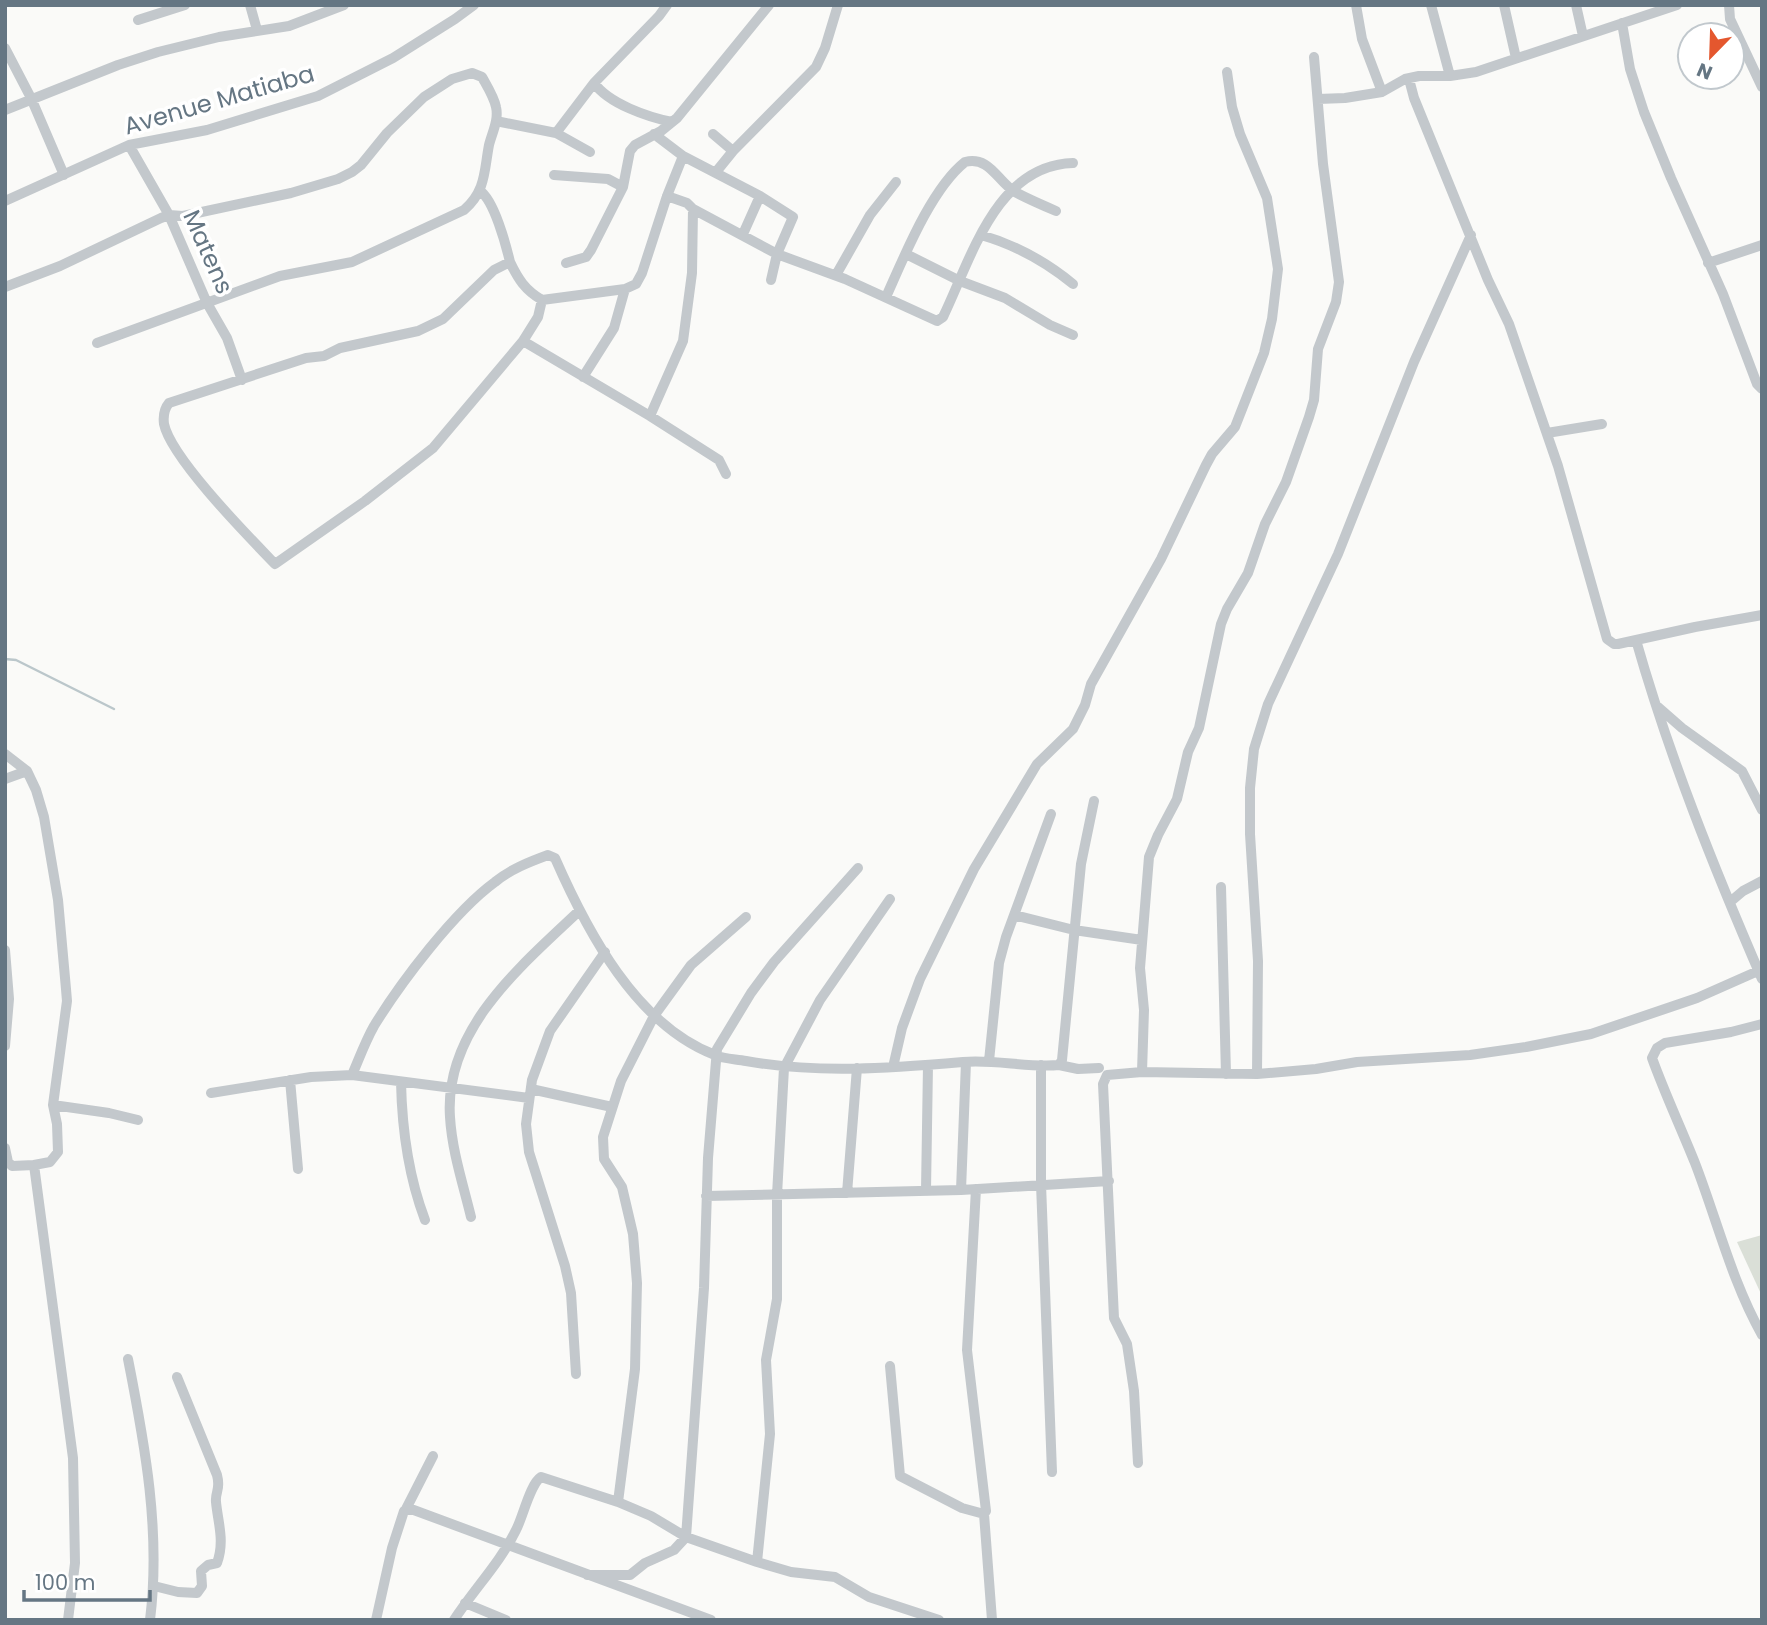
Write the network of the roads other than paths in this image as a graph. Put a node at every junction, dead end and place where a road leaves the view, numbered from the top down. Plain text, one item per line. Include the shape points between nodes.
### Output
1 (185, 5) edge
2 (250, 5) edge
3 (344, 5) edge
4 (474, 5) edge
5 (667, 5) edge
6 (769, 5) edge
7 (838, 5) edge
8 (1356, 5) edge
9 (1431, 5) edge
10 (1504, 5) edge
11 (1576, 5) edge
12 (1677, 5) edge
13 (1729, 5) edge
14 (1658, 8) edge
15 (138, 20) dead end
16 (1622, 23) junction
17 (257, 30) junction
18 (1583, 36) junction
19 (5, 48) edge
20 (1314, 57) dead end
21 (1516, 58) junction
22 (1227, 72) dead end
23 (1450, 76) junction
24 (1409, 79) junction
25 (594, 83) junction
26 (1762, 87) edge
27 (1382, 92) junction
28 (31, 98) junction
29 (1318, 99) junction
30 (5, 110) edge
31 (496, 121) junction
32 (672, 122) junction
33 (556, 133) junction
34 (654, 134) junction
35 (713, 134) dead end
36 (129, 145) junction
37 (733, 151) junction
38 (590, 152) dead end
39 (683, 156) junction
40 (1073, 163) dead end
41 (716, 172) junction
42 (554, 175) dead end
43 (64, 176) junction
44 (895, 182) dead end
45 (624, 187) junction
46 (480, 191) junction
47 (1013, 191) junction
48 (667, 196) junction
49 (760, 196) junction
50 (5, 201) edge
51 (693, 209) junction
52 (1056, 211) dead end
53 (169, 215) junction
54 (743, 234) junction
55 (981, 234) junction
56 (1471, 234) junction
57 (1762, 245) edge
58 (778, 254) junction
59 (906, 254) junction
60 (510, 262) junction
61 (1708, 263) junction
62 (566, 264) dead end
63 (836, 275) junction
64 (771, 280) dead end
65 (960, 281) junction
66 (1073, 284) dead end
67 (5, 287) edge
68 (625, 289) junction
69 (886, 297) junction
70 (542, 300) junction
71 (207, 303) junction
72 (1073, 335) dead end
73 (523, 341) junction
74 (97, 343) dead end
75 (583, 377) junction
76 (242, 380) junction
77 (1762, 389) edge
78 (650, 416) junction
79 (1602, 424) dead end
80 (1547, 433) junction
81 (726, 474) dead end
82 (1762, 615) edge
83 (1636, 640) junction
84 (1653, 699) junction
85 (5, 754) edge
86 (27, 771) junction
87 (5, 779) edge
88 (1094, 801) dead end
89 (1762, 810) edge
90 (1051, 814) dead end
91 (858, 868) dead end
92 (1762, 881) edge
93 (1221, 887) dead end
94 (890, 899) dead end
95 (1730, 902) junction
96 (579, 911) junction
97 (1014, 915) junction
98 (746, 917) dead end
99 (1074, 930) junction
100 (1142, 940) junction
101 (5, 950) edge
102 (605, 952) junction
103 (1760, 975) edge
104 (654, 1016) junction
105 (1762, 1024) edge
106 (5, 1046) edge
107 (716, 1056) junction
108 (989, 1061) junction
109 (966, 1062) junction
110 (928, 1065) junction
111 (1041, 1065) junction
112 (1059, 1065) junction
113 (893, 1067) junction
114 (784, 1068) junction
115 (857, 1068) junction
116 (1099, 1068) dead end
117 (1142, 1072) junction
118 (1226, 1074) junction
119 (1257, 1074) junction
120 (352, 1075) junction
121 (290, 1080) junction
122 (401, 1082) junction
123 (452, 1090) junction
124 (211, 1093) dead end
125 (530, 1093) junction
126 (52, 1105) junction
127 (612, 1107) junction
128 (138, 1120) dead end
129 (5, 1148) edge
130 (7, 1165) edge
131 (34, 1166) junction
132 (299, 1169) dead end
133 (1109, 1181) junction
134 (1041, 1184) junction
135 (976, 1189) junction
136 (926, 1190) junction
137 (961, 1190) junction
138 (846, 1193) junction
139 (777, 1195) junction
140 (706, 1196) junction
141 (471, 1217) dead end
142 (425, 1220) dead end
143 (1762, 1335) edge
144 (128, 1359) dead end
145 (890, 1366) dead end
146 (576, 1374) dead end
147 (177, 1377) dead end
148 (433, 1455) dead end
149 (1138, 1463) dead end
150 (1052, 1472) dead end
151 (618, 1502) junction
152 (406, 1509) junction
153 (984, 1514) junction
154 (686, 1536) junction
155 (507, 1546) junction
156 (757, 1562) junction
157 (587, 1575) junction
158 (154, 1586) junction
159 (465, 1603) junction
160 (68, 1620) edge
161 (150, 1620) edge
162 (376, 1620) edge
163 (454, 1620) edge
164 (506, 1620) edge
165 (711, 1620) edge
166 (939, 1620) edge
167 (992, 1620) edge

1 - 15 street
2 - 17 street
3 - 17 street via 289,26
4 - 36 street, Avenue Matiaba via 393,58 318,96 207,130
5 - 25 street
6 - 32 street
7 - 37 street via 816,67
8 - 27 street via 1362,39
9 - 23 street
10 - 21 street
11 - 18 street
12 - 14 street
13 - 26 street via 1730,19
14 - 16 street
16 - 18 street
16 - 61 street via 1644,111
17 - 28 street via 158,52
18 - 21 street
19 - 28 street
20 - 29 street
21 - 23 street
22 - 113 street via 1240,134 1267,198 1277,252 1277,284 1264,353 1235,428 1206,465 1161,559 1091,684 1073,729 1037,764 974,869 912,998
23 - 24 street
24 - 27 street
24 - 56 street
25 - 32 street via 628,107
25 - 33 street
27 - 29 street
28 - 30 street
28 - 43 street
29 - 100 street via 1339,282 1336,303 1318,349 1309,417 1248,573 1221,624 1204,710 1177,799 1152,848
31 - 33 street
31 - 46 street
31 - 53 street via 488,88 482,77 472,73 452,79 424,97 361,165 338,180 183,216
32 - 34 street
33 - 38 street
34 - 39 street
34 - 45 street via 630,151
35 - 37 street
36 - 43 street, Avenue Matiaba
36 - 53 street, Matens
37 - 41 street
39 - 41 street
39 - 48 street
40 - 47 street via 1033,171
41 - 49 street
42 - 45 street via 608,179
43 - 50 street, Avenue Matiaba
44 - 63 street
45 - 62 street via 586,257
46 - 60 street via 488,199
46 - 71 street via 464,210 367,257 280,276
47 - 52 street
47 - 55 street via 992,213
47 - 59 street via 989,165 965,162 947,181
48 - 51 street
48 - 68 street via 639,279
49 - 54 street
49 - 58 street via 793,217
51 - 54 street
51 - 78 street via 692,273 683,341
53 - 67 street via 60,267
53 - 71 street, Matens
54 - 58 street
55 - 65 street
55 - 66 street via 1011,243
56 - 80 street
56 - 119 street via 1414,362 1338,554 1268,704 1254,750 1250,834 1259,1007
57 - 61 street
58 - 63 street
58 - 64 street
59 - 65 street
59 - 69 street
60 - 70 street via 520,283
60 - 76 street via 494,270 443,319 418,331 340,348
61 - 77 street
63 - 69 street
65 - 69 street via 939,321
65 - 72 street via 1005,298
68 - 70 street
68 - 75 street via 614,328
70 - 73 street via 538,317
71 - 74 street
71 - 76 street, Matens via 227,338
73 - 75 street
73 - 76 street via 433,448 275,564 181,456 164,424 169,403
75 - 78 street
78 - 81 street via 719,460
79 - 80 street
80 - 83 street via 1607,639 1614,644
82 - 83 street
83 - 84 street
84 - 89 street via 1665,715 1742,771
84 - 95 street
85 - 86 street
86 - 87 street
86 - 126 street via 44,817 58,900 67,1001
88 - 99 street
90 - 97 street
91 - 107 street via 774,962 719,1044
92 - 95 street
93 - 118 street
94 - 114 street via 820,1000
95 - 103 street
96 - 102 street
96 - 120 street via 552,856 528,862 494,882 458,915 417,966 374,1027
96 - 123 street via 482,1012 458,1061
97 - 99 street
97 - 108 street via 994,990
98 - 104 street via 691,965
99 - 100 street
99 - 112 street
100 - 117 street
101 - 106 street via 9,999
102 - 104 street
102 - 125 street via 550,1031
103 - 119 street via 1591,1034 1470,1055
104 - 107 street
104 - 127 street
105 - 143 street via 1665,1043 1652,1058 1748,1311
107 - 114 street
107 - 140 street
108 - 109 street
108 - 111 street
109 - 110 street
109 - 137 street
110 - 113 street
110 - 136 street
111 - 112 street
111 - 134 street
112 - 116 street
113 - 115 street
114 - 115 street
114 - 139 street
115 - 138 street
117 - 118 street
117 - 133 street via 1110,1073 1103,1080
118 - 119 street
120 - 121 street
120 - 122 street
121 - 124 street
121 - 132 street
122 - 123 street
122 - 142 street via 408,1166
123 - 125 street
123 - 141 street via 453,1139
125 - 127 street
125 - 146 street via 529,1152 565,1266
126 - 128 street
126 - 131 street via 58,1152 50,1162
127 - 151 street via 602,1152 622,1187 633,1234 637,1283 635,1369
129 - 130 street
130 - 131 street
131 - 160 street via 74,1458 75,1563
133 - 134 street
133 - 149 street via 1114,1318 1126,1344
134 - 135 street
134 - 150 street
135 - 137 street
135 - 153 street via 967,1350
136 - 137 street
136 - 138 street
138 - 139 street
139 - 140 street
139 - 156 street via 777,1299 766,1360 770,1434
140 - 154 street
144 - 158 street via 151,1503
145 - 153 street via 900,1476 962,1508
147 - 158 street via 217,1475 221,1548 217,1563 201,1572 202,1586 197,1593
148 - 152 street
151 - 154 street
151 - 155 street via 539,1478
152 - 155 street
152 - 162 street
153 - 167 street
154 - 156 street
154 - 157 street via 674,1550 630,1575
155 - 157 street
155 - 159 street
156 - 166 street via 835,1577 869,1597
157 - 165 street
158 - 161 street
159 - 163 street
159 - 164 street

